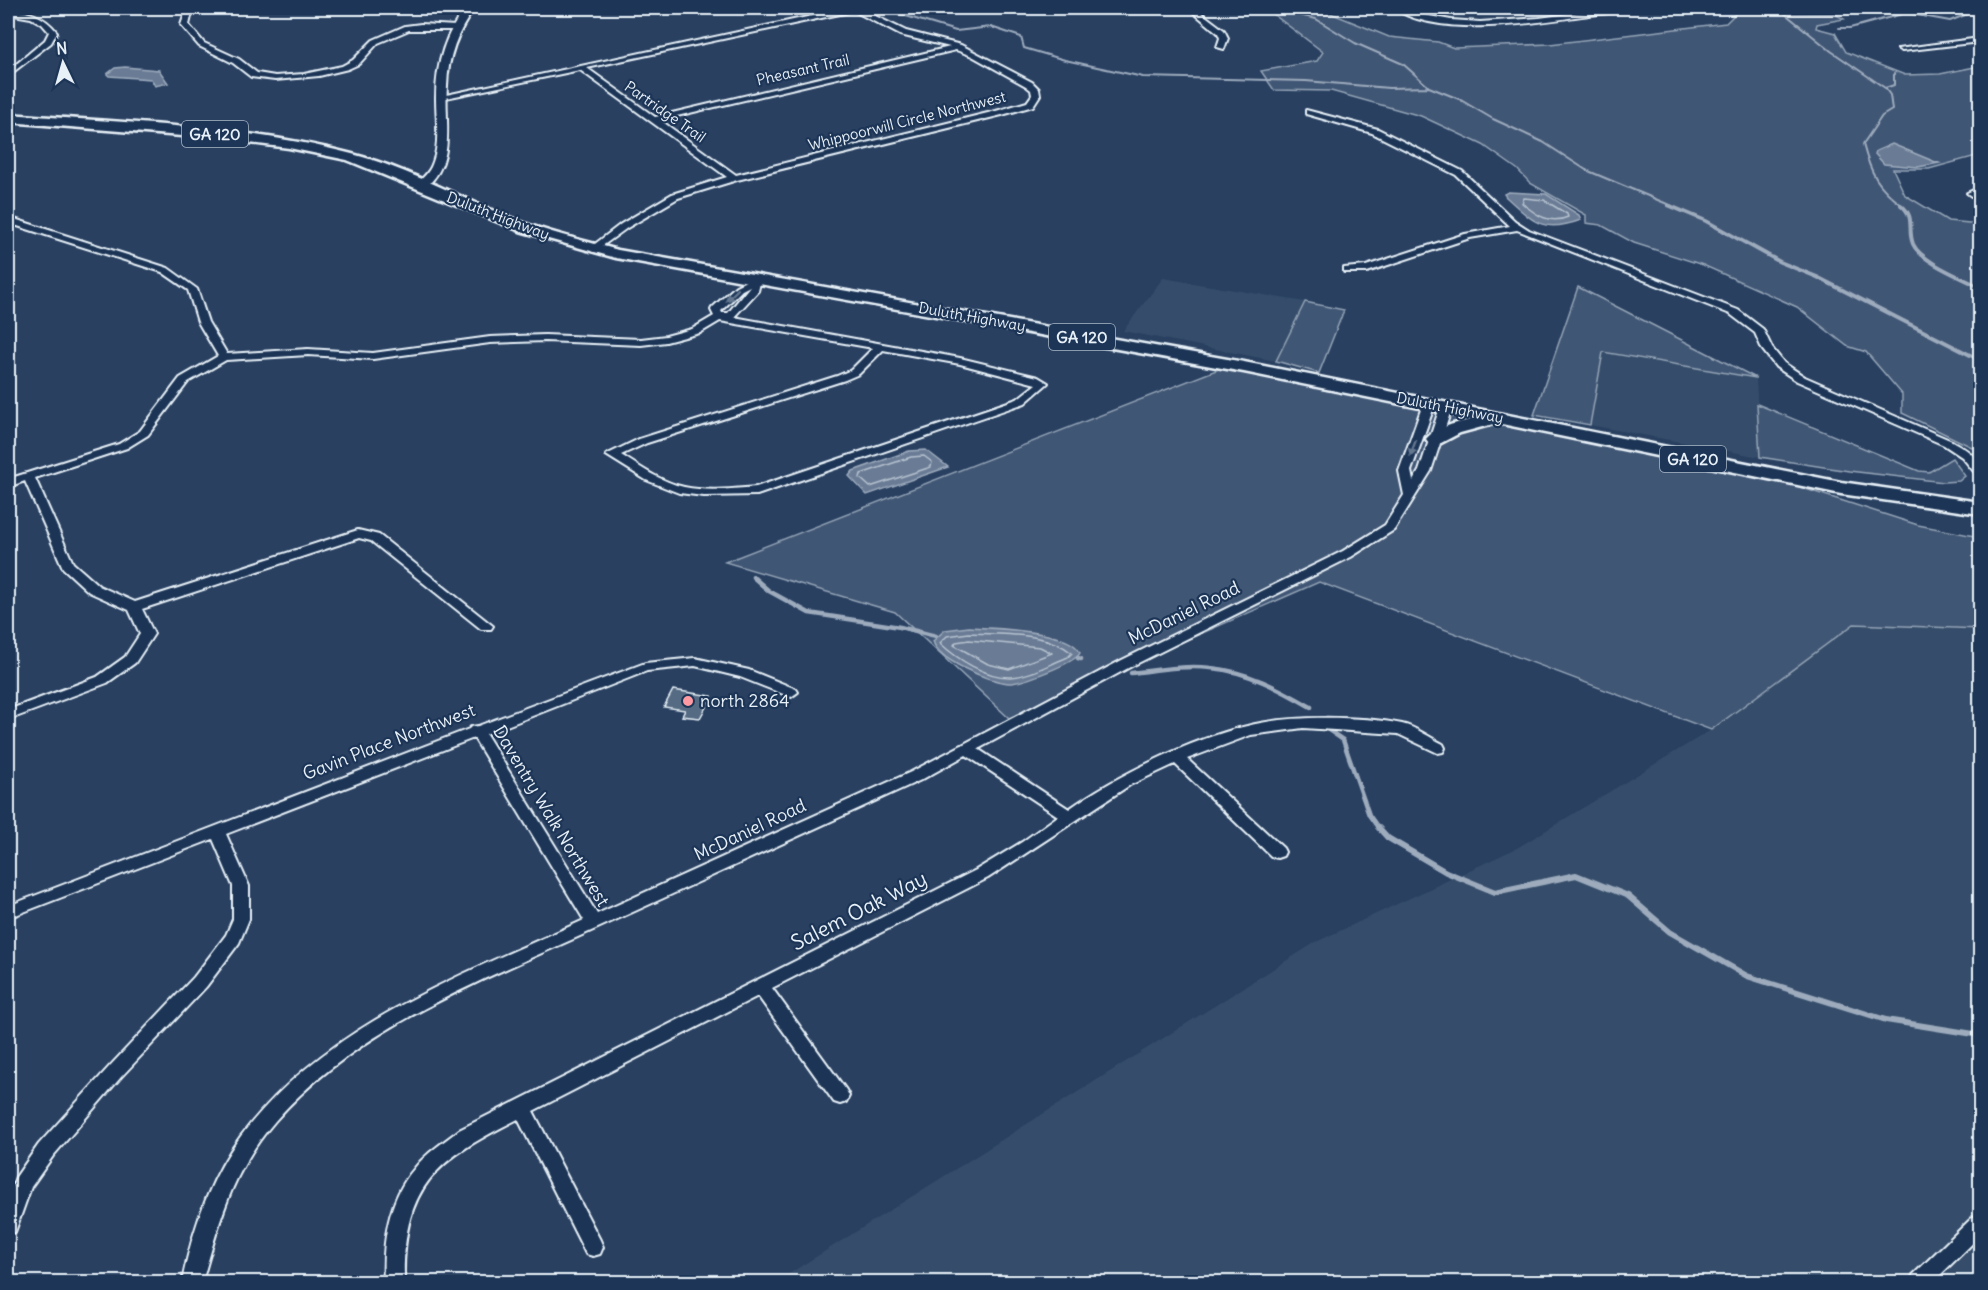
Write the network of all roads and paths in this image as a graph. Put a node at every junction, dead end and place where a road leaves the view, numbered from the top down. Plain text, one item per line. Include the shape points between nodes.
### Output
1 (190, 8) edge
2 (470, 8) edge
3 (855, 8) edge
4 (1191, 8) edge
5 (1396, 8) edge
6 (1626, 8) edge
7 (8, 12) edge
8 (453, 28) junction
9 (1980, 40) edge
10 (958, 47) junction
11 (1221, 47) dead end
12 (1902, 49) dead end
13 (581, 68) junction
14 (8, 74) edge
15 (441, 97) junction
16 (1309, 112) dead end
17 (8, 118) edge
18 (655, 119) junction
19 (734, 178) junction
20 (422, 185) junction
21 (8, 220) edge
22 (1519, 227) junction
23 (594, 249) junction
24 (1347, 270) dead end
25 (756, 279) junction
26 (719, 317) junction
27 (880, 347) junction
28 (224, 357) junction
29 (1437, 405) junction
30 (1498, 418) junction
31 (1435, 439) junction
32 (1980, 472) edge
33 (29, 477) junction
34 (8, 483) edge
35 (1409, 493) junction
36 (1928, 502) junction
37 (1980, 508) edge
38 (1980, 522) edge
39 (134, 607) junction
40 (486, 626) dead end
41 (791, 692) dead end
42 (8, 715) edge
43 (476, 730) junction
44 (966, 748) junction
45 (1438, 748) dead end
46 (1177, 758) junction
47 (1069, 816) junction
48 (218, 830) junction
49 (1277, 852) dead end
50 (8, 912) edge
51 (594, 923) junction
52 (761, 986) junction
53 (840, 1096) dead end
54 (522, 1108) junction
55 (1980, 1223) edge
56 (8, 1226) edge
57 (593, 1247) dead end
58 (192, 1282) edge
59 (394, 1282) edge
60 (1920, 1282) edge

1 - 8 street via 185,25 198,43 238,62 256,76 272,79 343,68 353,64 373,44 398,33
2 - 8 street
3 - 10 street, Whippoorwill Circle Northwest via 903,33
3 - 13 street, Whippoorwill Circle Northwest
4 - 11 street via 1221,32
5 - 6 street via 1433,20 1475,24
7 - 14 street via 31,15 46,22 53,32 48,41
8 - 15 street
9 - 12 street
10 - 18 street, Pheasant Trail
10 - 19 street, Whippoorwill Circle Northwest via 1029,84 1036,95 1030,104
13 - 15 street, Whippoorwill Circle Northwest
13 - 18 street, Partridge Trail
15 - 20 street via 441,155 430,180
16 - 22 street via 1376,131 1459,174
17 - 20 main road, Duluth Highway / GA 120 via 154,128 289,144 363,161
18 - 19 street, Partridge Trail
19 - 23 street, Whippoorwill Circle Northwest via 675,196
20 - 23 main road, Duluth Highway / GA 120 via 525,228
21 - 28 street via 165,270 192,289 203,322
22 - 24 street via 1468,236 1367,270
22 - 32 street via 1734,312 1759,332 1767,349 1787,370 1948,443 1966,455
23 - 25 main road, Duluth Highway / GA 120
25 - 26 street via 755,290 731,315
25 - 29 main road, Duluth Highway / GA 120
26 - 27 street
26 - 28 street via 696,331 641,342 512,339 373,356 308,352
27 - 27 street via 1043,383 1021,401 757,490 724,493 676,489 612,455 643,441 841,378 855,372
28 - 33 street via 184,380 144,433 123,446
29 - 30 main road, Duluth Highway / GA 120
29 - 31 street, McDaniel Road
29 -> 35 street via 1405,471
30 - 31 main road via 1454,429
30 - 36 main road, Duluth Highway / GA 120 via 1732,467
31 - 35 street, McDaniel Road via 1425,471
33 - 34 street
33 - 39 street via 67,565 94,589
35 - 44 street, McDaniel Road via 1390,527 1347,554
36 - 37 main road, Duluth Highway / GA 120
36 - 38 main road
39 - 40 street via 358,534 375,538
39 - 42 street via 147,634 130,660 102,680
41 - 43 street, Gavin Place Northwest via 744,673 696,662 645,666
43 - 48 street, Gavin Place Northwest
43 - 51 street, Daventry Walk Northwest
44 - 47 street
44 - 51 street, McDaniel Road via 916,776
45 - 46 street, Salem Oak Way via 1401,729 1303,723 1249,730
46 - 47 street, Salem Oak Way via 1125,781
46 - 49 street
47 - 52 street, Salem Oak Way via 982,874
48 - 50 street, Gavin Place Northwest
48 - 56 street via 242,886 241,919 233,938 200,982 46,1150 23,1183
51 - 58 street, McDaniel Road via 440,993 376,1027 314,1071 270,1114 243,1148 208,1220
52 - 53 street
52 - 54 street, Salem Oak Way
54 - 57 street
54 - 59 street, Salem Oak Way via 466,1136 417,1178 398,1225
55 - 60 street

